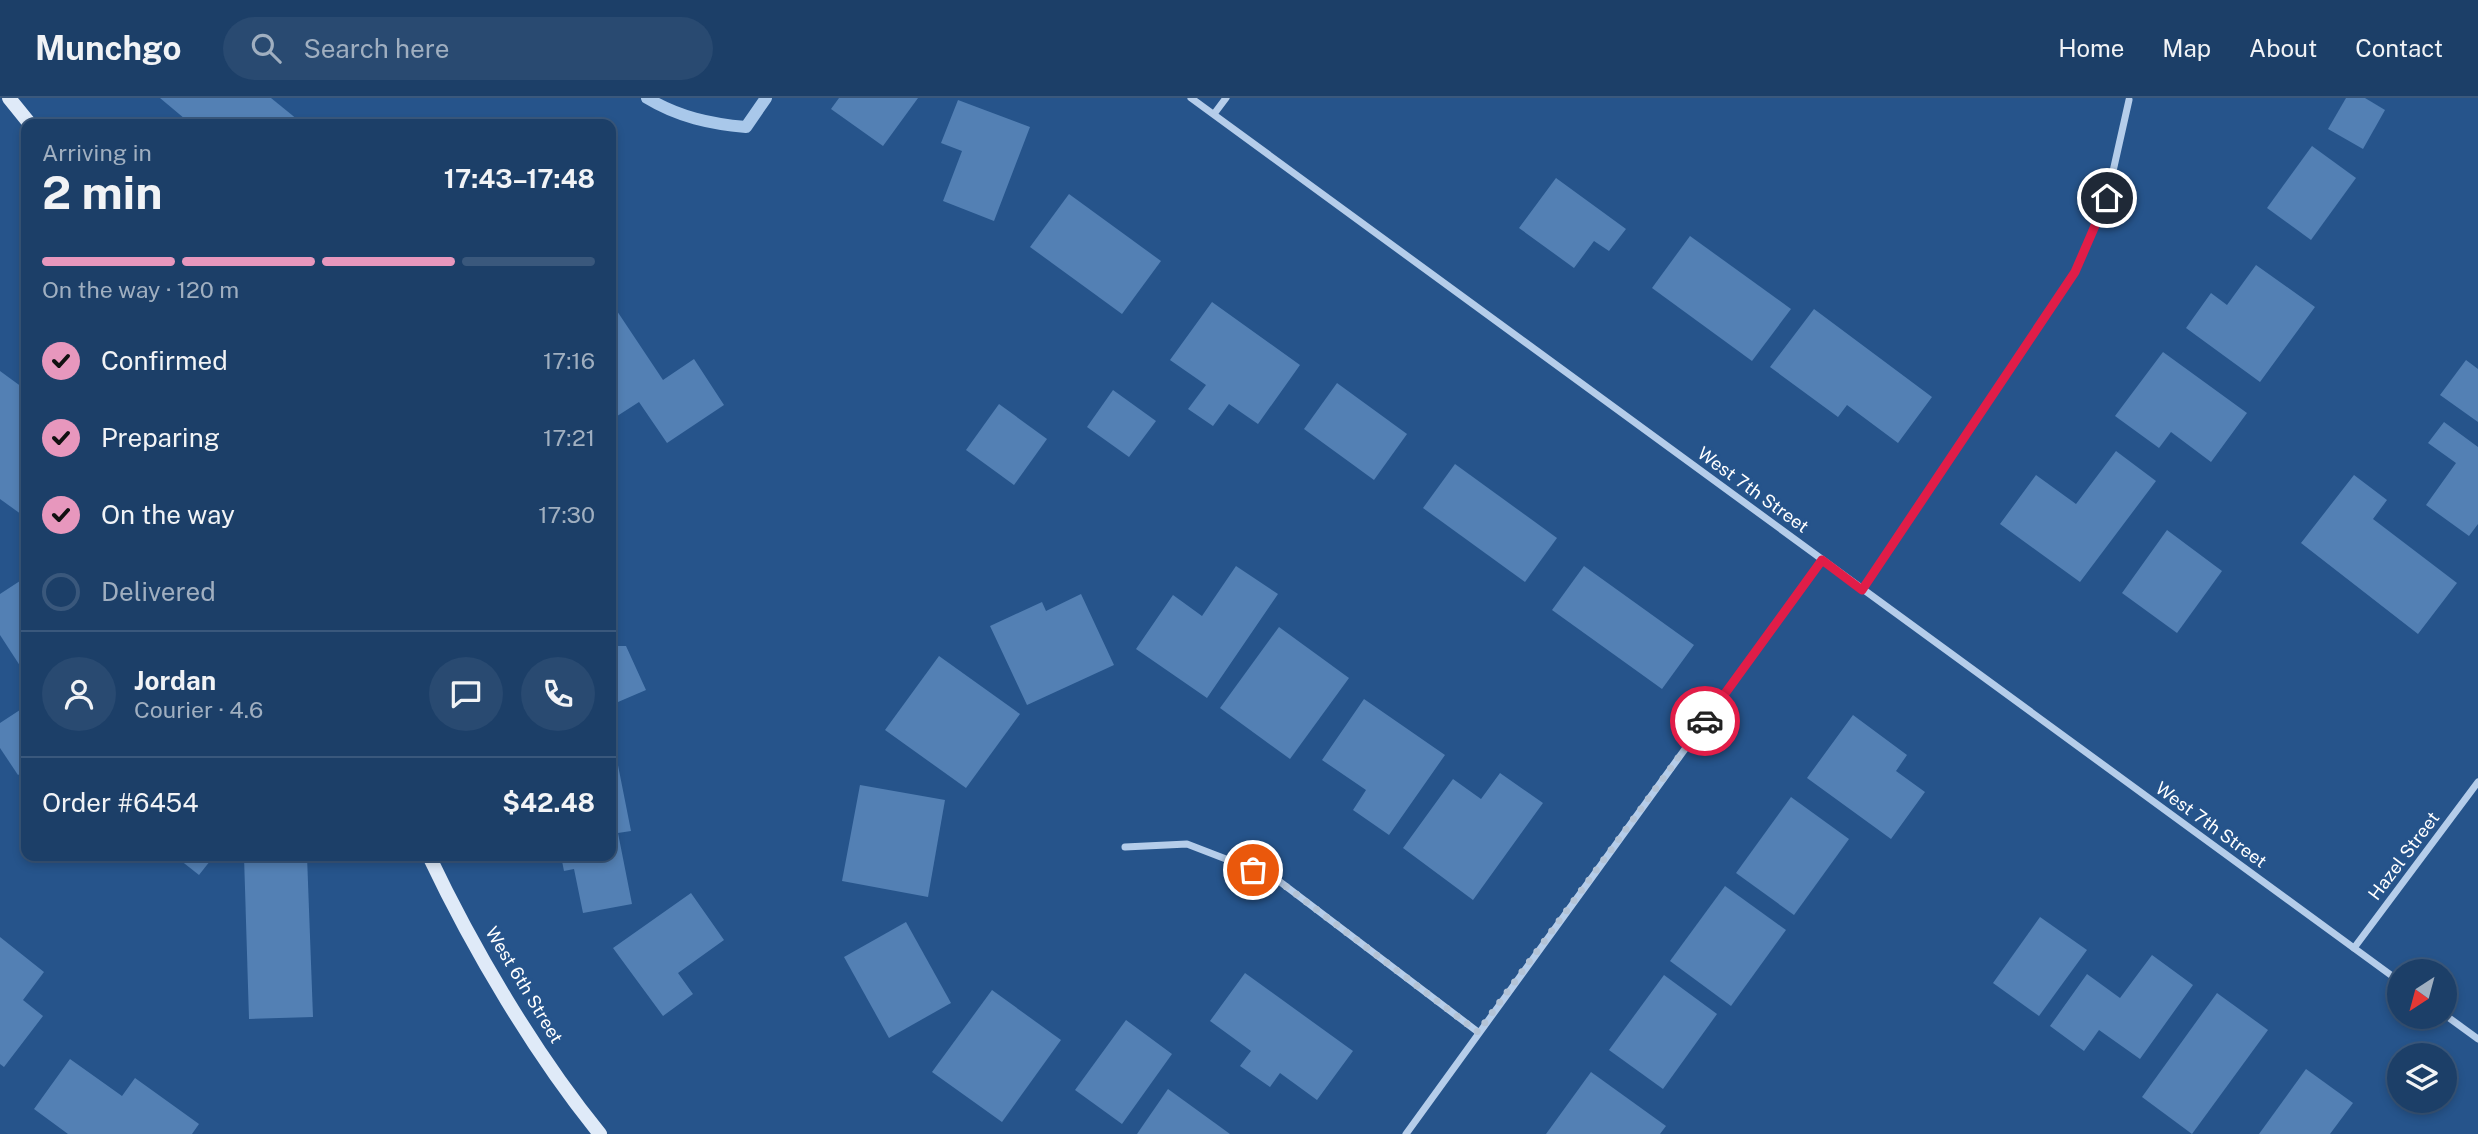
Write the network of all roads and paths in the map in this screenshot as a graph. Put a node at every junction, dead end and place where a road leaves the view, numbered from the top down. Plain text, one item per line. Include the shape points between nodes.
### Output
1 (9, 98) edge
2 (1191, 98) edge
3 (1226, 98) edge
4 (2129, 100) dead end
5 (1214, 114) junction
6 (26, 119) edge
7 (1822, 560) junction
8 (1862, 590) junction
9 (2478, 782) edge
10 (1125, 847) dead end
11 (432, 861) edge
12 (2354, 948) junction
13 (2387, 972) edge
14 (2457, 1024) edge
15 (1478, 1032) junction
16 (2478, 1039) edge
17 (594, 1132) edge
18 (1406, 1134) edge

1 - 6 street
2 - 5 street, West 7th Street
3 - 5 street
4 - 8 street via 2107,198 2075,272
5 - 7 street, West 7th Street
7 - 8 street, West 7th Street
7 - 15 street
8 - 12 street, West 7th Street
9 - 12 street, Hazel Street
10 - 15 street via 1186,844 1275,878
11 - 17 street, West 6th Street via 502,989
12 - 13 street, West 7th Street
14 - 16 street
15 - 18 street

